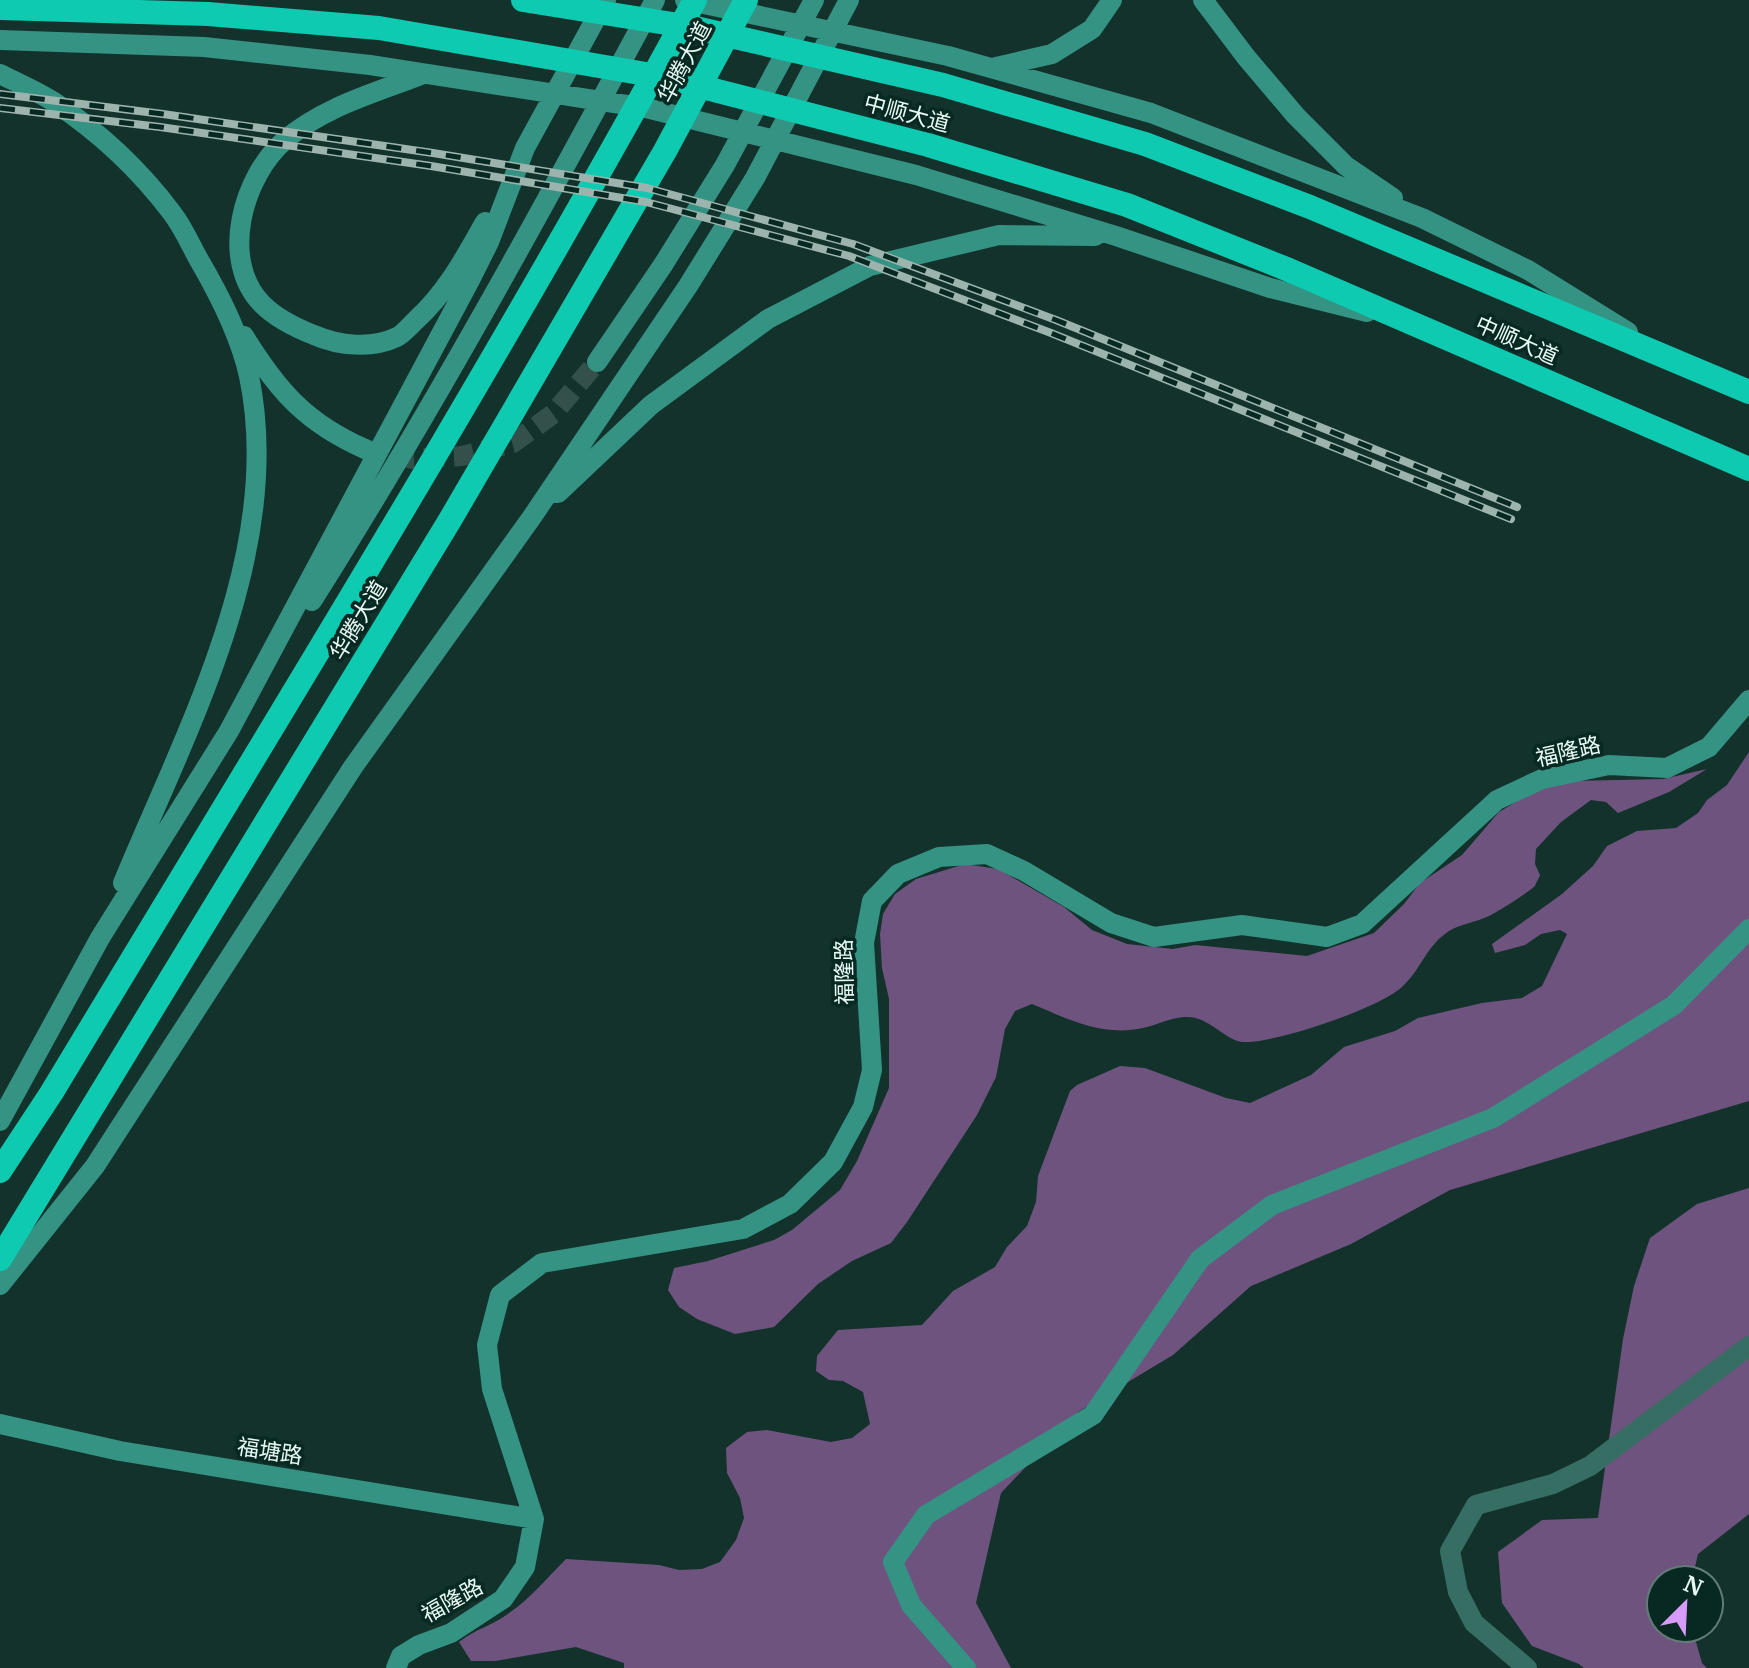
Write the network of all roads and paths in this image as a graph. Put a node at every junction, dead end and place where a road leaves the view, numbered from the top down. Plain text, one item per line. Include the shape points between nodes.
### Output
1 (523, 0) edge
2 (606, 0) edge
3 (655, 0) edge
4 (685, 0) edge
5 (695, 0) edge
6 (746, 0) edge
7 (814, 0) edge
8 (849, 0) edge
9 (1112, 0) edge
10 (1203, 0) edge
11 (1219, 0) edge
12 (0, 8) edge
13 (0, 40) edge
14 (1246, 57) junction
15 (991, 68) junction
16 (425, 73) junction
17 (0, 74) edge
18 (525, 148) junction
19 (1422, 218) junction
20 (1116, 236) junction
21 (223, 302) junction
22 (1415, 324) junction
23 (1668, 358) junction
24 (597, 362) tunnel mouth
25 (1749, 392) edge
26 (365, 449) tunnel mouth
27 (1743, 461) edge
28 (532, 517) junction
29 (1749, 700) edge
30 (229, 731) junction
31 (1749, 929) edge
32 (100, 938) junction
33 (0, 1121) edge
34 (0, 1171) edge
35 (0, 1259) edge
36 (0, 1285) edge
37 (1749, 1346) edge
38 (0, 1424) edge
39 (534, 1519) junction
40 (396, 1668) edge
41 (966, 1668) edge
42 (1527, 1668) edge

1 - 23 highway, 中顺大道 via 691,27 943,85 1145,144 1310,207
2 - 18 main road
3 - 30 main road via 387,482
4 - 15 main road
5 - 34 highway, 华腾大道 via 414,495
6 - 35 highway, 华腾大道 via 665,151 450,520
7 - 24 main road via 725,165
8 - 28 main road via 755,178
9 - 15 main road via 1092,29 1052,54
10 - 14 main road
11 - 14 main road
12 - 22 highway, 中顺大道 via 208,14 379,28 663,77 928,145 1127,205
13 - 16 main road via 204,47
14 - 19 main road via 1346,166
15 - 19 main road via 1151,113
16 - 18 main road via 317,116 283,141 257,172 243,209 239,246 247,279 261,303 293,327 328,341 365,345 398,337 452,279
16 - 20 main road via 646,108 916,175
17 - 21 main road via 52,101 121,153 173,214
18 - 30 main road via 470,280
19 - 23 main road via 1528,270
20 - 22 main road via 1270,288
20 - 28 main road via 999,235 870,266 768,319 651,405
21 - 26 main road via 265,369 301,411 333,435
21 - 32 main road via 248,374 257,433 252,527 241,581 204,689
22 - 27 highway, 中顺大道
23 - 25 highway, 中顺大道
28 - 36 main road via 353,767 95,1166
29 - 39 main road, 福隆路 via 1709,747 1667,768 1609,765 1542,779 1497,800 1362,924 1327,937 1242,925 1154,937 1111,923 987,854 939,857 898,874 872,901 864,943 872,1070 863,1107 833,1162 790,1204 743,1229 542,1263 500,1295 487,1345 492,1389
30 - 32 main road
31 - 41 main road via 1674,1005 1493,1118 1272,1205 1200,1259 1093,1415 926,1515 893,1562 911,1605
32 - 33 main road
37 - 42 street via 1590,1466 1553,1484 1476,1505 1450,1551 1458,1592 1474,1623
38 - 39 main road, 福塘路 via 120,1451
39 - 40 main road, 福隆路 via 525,1567 503,1599 451,1633 401,1656

